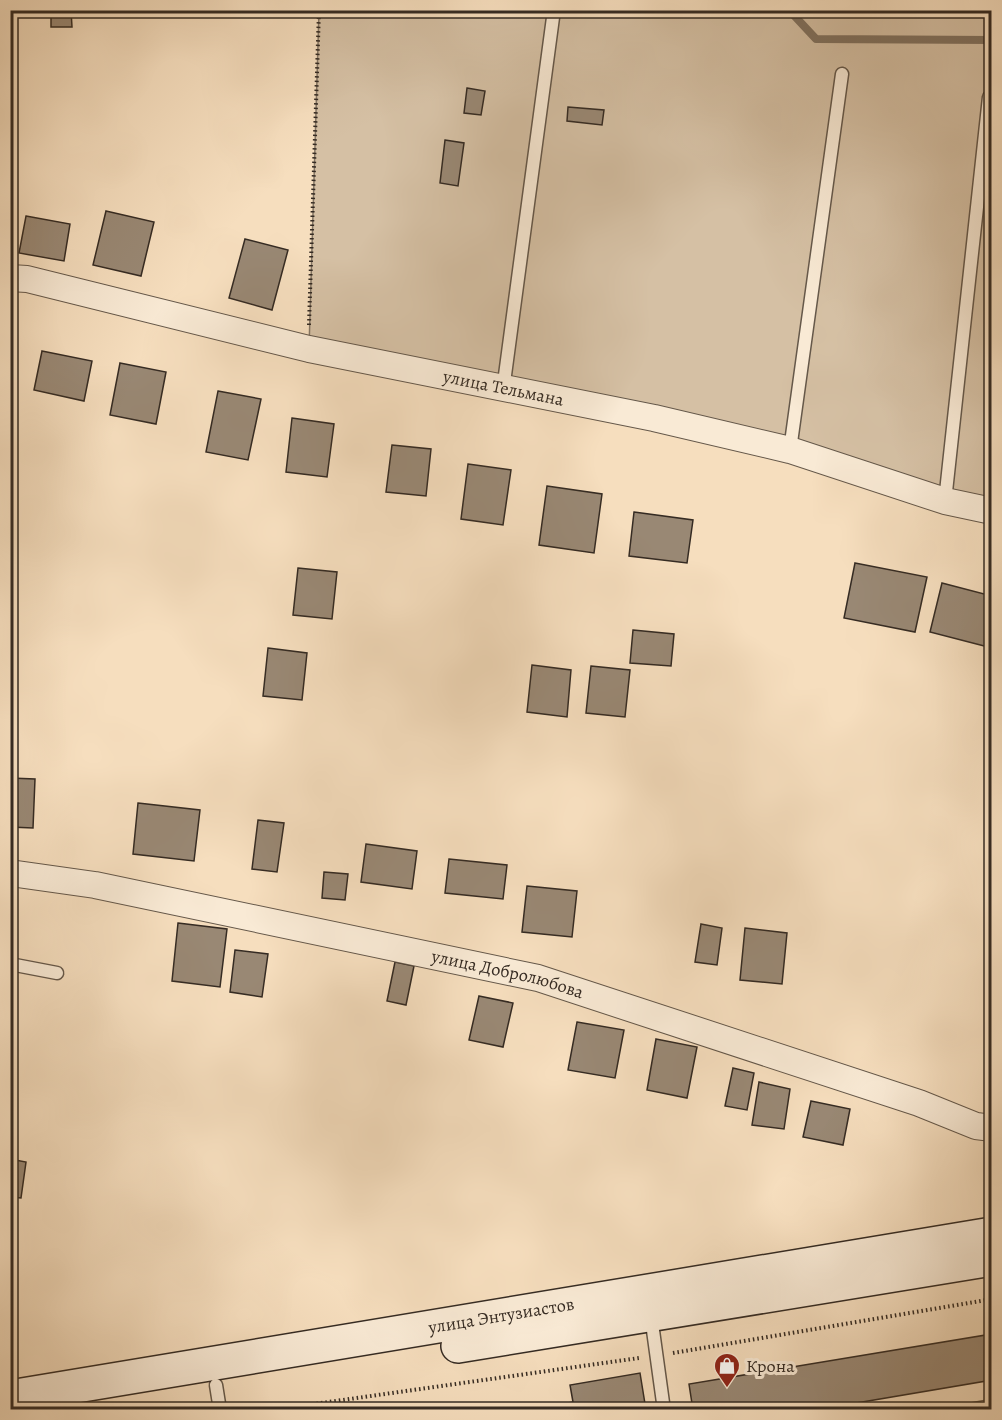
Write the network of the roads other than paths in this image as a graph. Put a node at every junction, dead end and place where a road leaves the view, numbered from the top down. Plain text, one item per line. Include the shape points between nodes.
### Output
1 (554, 10) edge
2 (842, 74) dead end
3 (988, 97) dead end
4 (10, 278) edge
5 (503, 390) junction
6 (790, 450) junction
7 (945, 501) junction
8 (992, 511) edge
9 (10, 873) edge
10 (10, 964) edge
11 (57, 973) dead end
12 (992, 1128) edge
13 (992, 1234) edge
14 (992, 1259) edge
15 (649, 1303) junction
16 (216, 1386) edge
17 (10, 1398) edge
18 (992, 1406) edge
19 (13, 1410) edge
20 (65, 1410) edge
21 (664, 1410) edge
22 (970, 1410) edge

1 - 5 lane
2 - 6 lane
3 - 7 lane
4 - 5 street, улица Тельмана
5 - 6 street, улица Тельмана via 654,418
6 - 7 street, улица Тельмана
7 - 8 street, улица Тельмана
9 - 12 street, улица Добролюбова via 95,885 538,978 919,1103 976,1126
10 - 11 lane
13 - 15 main road, улица Энтузиастов
14 - 15 main road, улица Энтузиастов
15 - 16 main road, улица Энтузиастов
15 - 21 lane
16 - 17 main road, улица Энтузиастов
16 - 20 main road, улица Энтузиастов
17 - 19 main road
18 - 22 lane

